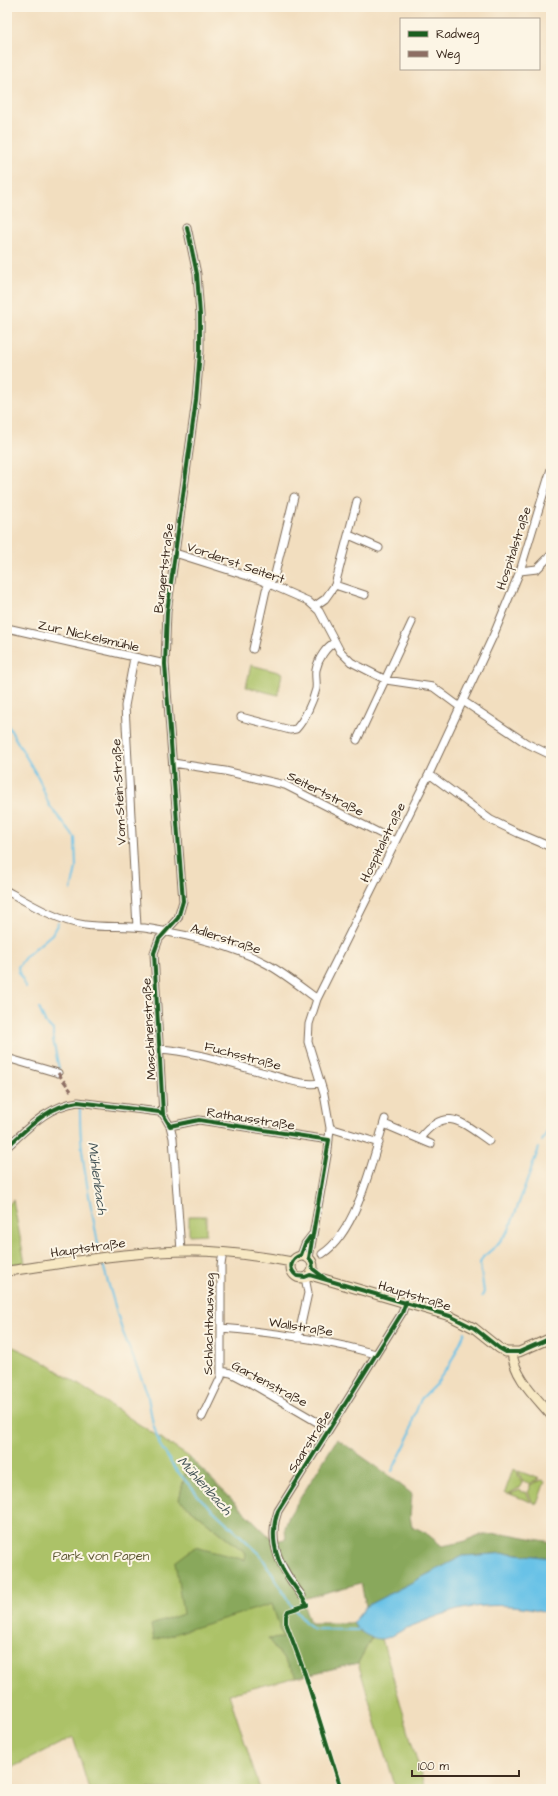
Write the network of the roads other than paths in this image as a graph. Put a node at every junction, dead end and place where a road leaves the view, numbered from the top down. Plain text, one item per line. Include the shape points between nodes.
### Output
1 (187, 227) dead end
2 (551, 469) edge
3 (294, 497) dead end
4 (357, 501) dead end
5 (349, 535) junction
6 (379, 548) dead end
7 (175, 553) junction
8 (551, 555) edge
9 (520, 571) junction
10 (271, 585) junction
11 (335, 585) junction
12 (365, 595) dead end
13 (315, 606) junction
14 (412, 622) dead end
15 (7, 628) edge
16 (335, 642) junction
17 (253, 649) dead end
18 (134, 658) junction
19 (165, 664) junction
20 (386, 680) junction
21 (462, 704) junction
22 (241, 717) dead end
23 (357, 740) dead end
24 (551, 755) edge
25 (173, 764) junction
26 (429, 774) junction
27 (395, 841) junction
28 (551, 847) edge
29 (7, 891) edge
30 (137, 927) junction
31 (165, 932) junction
32 (317, 998) junction
33 (159, 1048) junction
34 (7, 1058) edge
35 (58, 1073) dead end
36 (320, 1083) junction
37 (163, 1114) junction
38 (170, 1126) junction
39 (330, 1128) junction
40 (420, 1138) junction
41 (329, 1140) junction
42 (489, 1142) dead end
43 (379, 1143) junction
44 (431, 1144) dead end
45 (7, 1147) edge
46 (181, 1251) junction
47 (223, 1252) junction
48 (322, 1254) dead end
49 (305, 1256) junction
50 (292, 1265) junction
51 (7, 1271) edge
52 (309, 1274) junction
53 (406, 1302) junction
54 (221, 1328) junction
55 (298, 1338) junction
56 (551, 1338) edge
57 (512, 1352) junction
58 (376, 1354) junction
59 (221, 1371) junction
60 (551, 1415) edge
61 (202, 1417) dead end
62 (328, 1429) junction
63 (302, 1596) dead end

1 - 7 street, Bungertstraße via 197,274 200,351 196,400
2 - 9 street, Hospitalstraße
3 - 10 street
4 - 5 street
5 - 6 street
5 - 11 street
7 - 10 street, Vorderst Seitert
7 - 19 street, Bungertstraße via 167,612
8 - 9 street via 537,569
9 - 21 street, Hospitalstraße
10 - 13 street, Vorderst Seitert
10 - 17 street via 266,590
11 - 12 street
11 - 13 street via 325,599
13 - 16 street
14 - 20 street
15 - 18 street, Zur Nickelsmühle
16 - 20 street via 351,662
16 - 22 street via 329,646 316,669 317,686 296,729 290,730
18 - 19 street, Zur Nickelsmühle
18 - 30 street, Vom-Stein-Straße via 125,706
19 - 25 street, Bungertstraße
20 - 21 street via 433,687
20 - 23 street
21 - 24 street via 526,743
21 - 26 street, Hospitalstraße
25 - 27 street, Seitertstraße via 232,773 285,785
25 - 31 street, Bungertstraße via 183,901 178,918
26 - 27 street, Hospitalstraße
26 - 28 street via 491,820
27 - 32 street, Hospitalstraße
29 - 30 street, Adlerstraße via 74,923
30 - 31 street, Adlerstraße
31 - 32 street, Adlerstraße via 208,942 253,958
31 - 33 street, Maschinenstraße via 154,952
32 - 36 street, Hospitalstraße via 308,1034
33 - 36 street, Fuchsstraße via 186,1052 288,1080
33 - 37 street, Maschinenstraße
34 - 35 street
36 - 39 street, Hospitalstraße
37 - 38 street, Maschinenstraße
37 - 45 street via 86,1103 68,1104 48,1112
38 - 41 street, Rathausstraße via 199,1120
38 - 46 street, Maschinenstraße
39 - 41 street, Hospitalstraße
39 - 43 street
40 - 42 street via 433,1124 447,1119 454,1120
40 - 43 street via 384,1122
40 - 44 street
41 - 49 street, Hospitalstraße via 312,1235
43 - 48 street via 353,1213 334,1245
46 - 47 main road, Hauptstraße
46 - 51 main road, Hauptstraße via 132,1254
47 - 50 main road, Hauptstraße via 244,1255 258,1261
47 - 54 street, Schlachthausweg
49 - 50 main road via 296,1258
49 - 52 main road via 312,1262
50 - 52 main road via 293,1273 297,1276
52 - 53 main road, Hauptstraße
52 - 55 street via 308,1293
53 - 57 main road, Hauptstraße via 437,1311 470,1326 502,1350
53 - 58 street, Saarstraße via 402,1313
54 - 55 street, Wallstraße via 260,1331
54 - 59 street, Schlachthausweg
55 - 58 street, Wallstraße
56 - 57 main road
57 - 60 main road via 512,1359 520,1376
58 - 62 street, Saarstraße
59 - 61 street, Schlachthausweg via 219,1382
59 - 62 street, Gartenstraße via 231,1373 252,1384
62 - 63 street, Saarstraße via 278,1511 273,1527 282,1567

